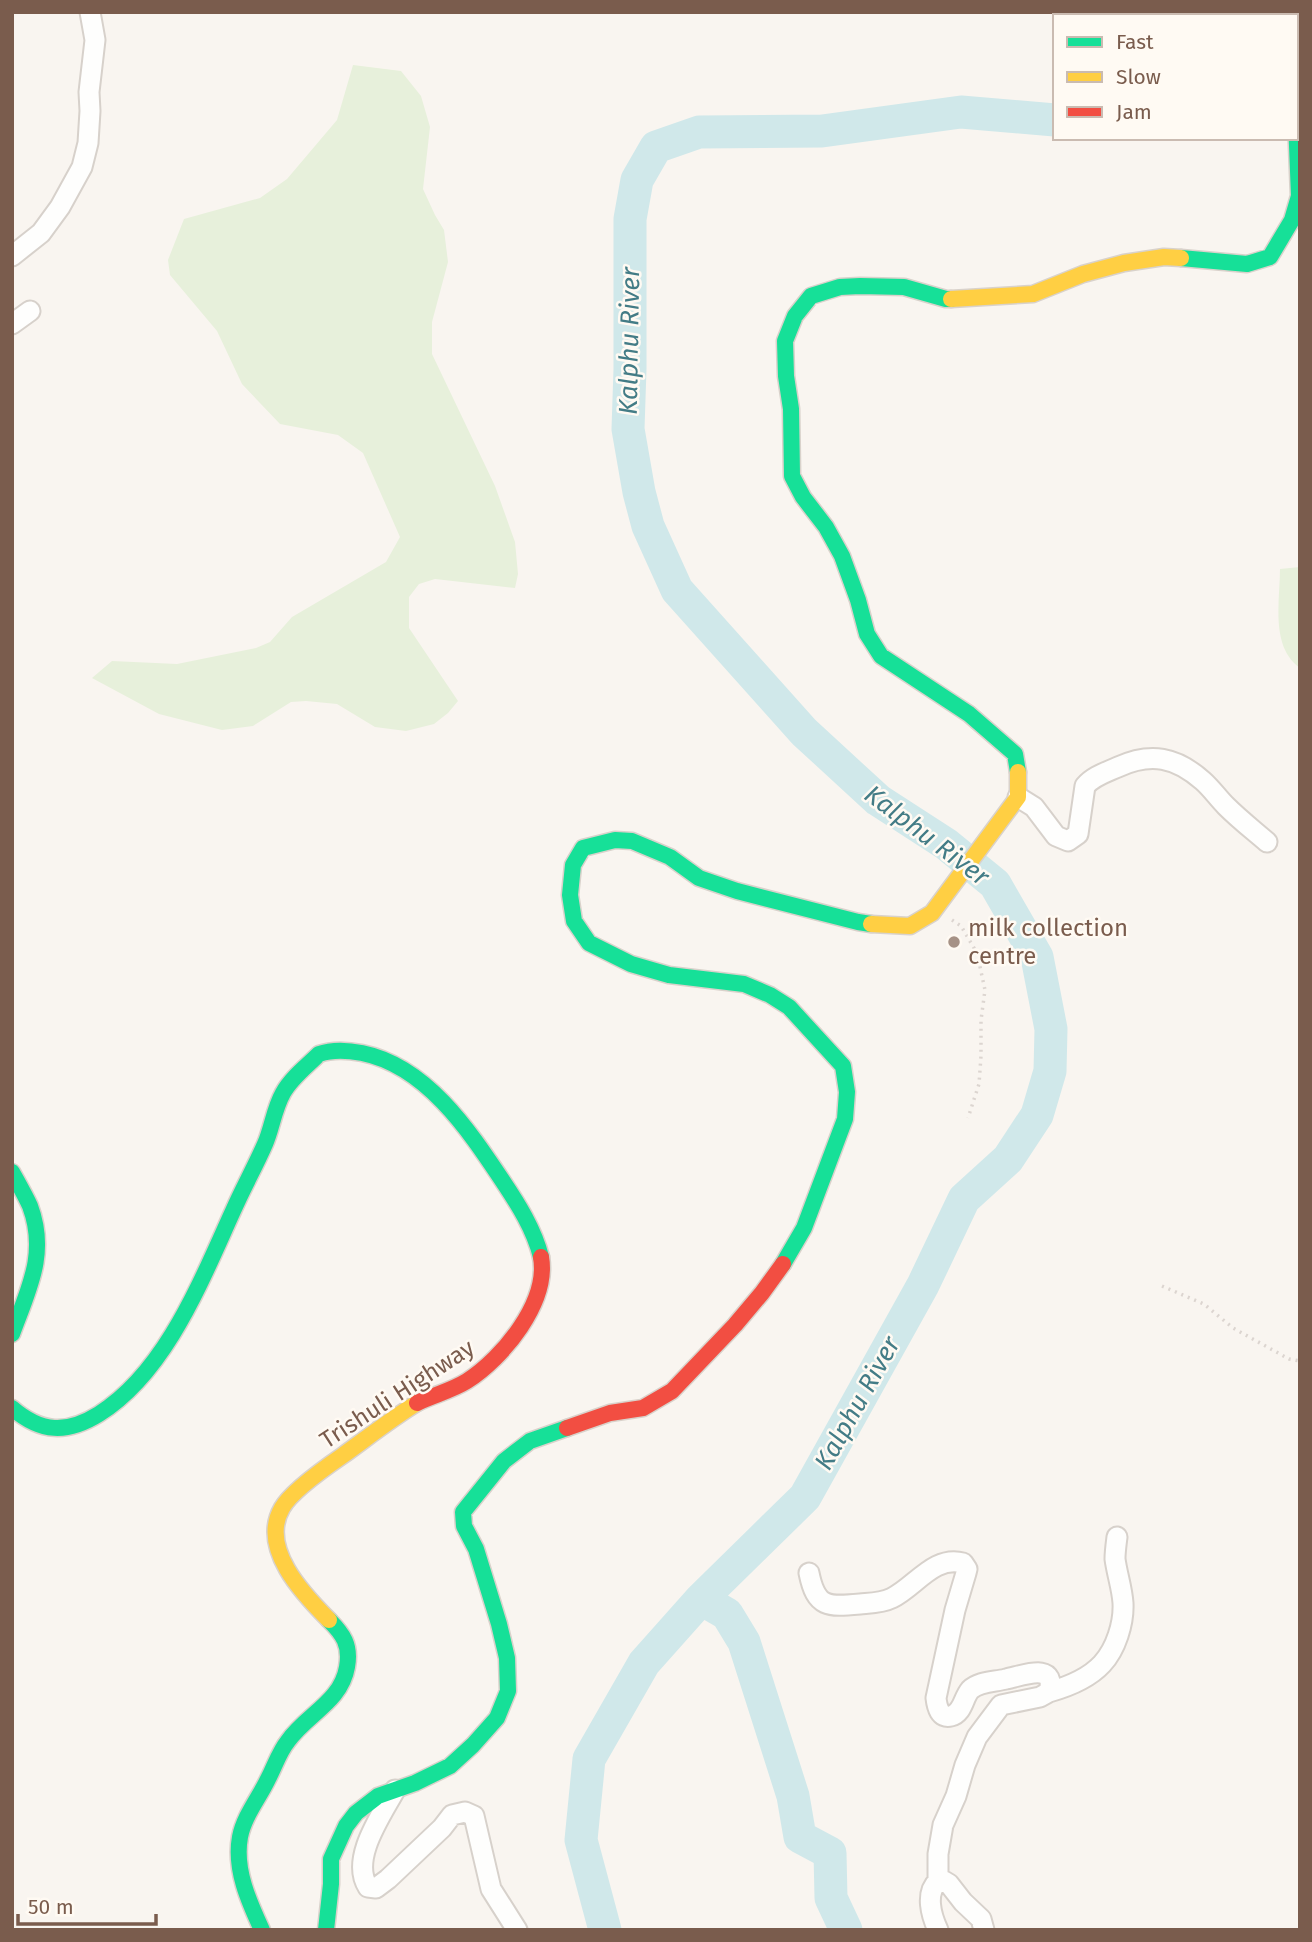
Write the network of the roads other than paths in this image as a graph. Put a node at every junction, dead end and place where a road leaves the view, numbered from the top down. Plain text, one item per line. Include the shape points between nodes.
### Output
1 (90, 12) edge
2 (1297, 140) edge
3 (12, 256) edge
4 (30, 312) dead end
5 (12, 324) edge
6 (1018, 797) junction
7 (1267, 842) dead end
8 (12, 1172) edge
9 (12, 1335) edge
10 (12, 1408) edge
11 (1116, 1537) dead end
12 (809, 1573) dead end
13 (1049, 1692) junction
14 (395, 1790) junction
15 (938, 1881) junction
16 (262, 1930) edge
17 (327, 1930) edge
18 (517, 1930) edge
19 (938, 1930) edge
20 (984, 1930) edge

1 - 3 street via 95,40 88,143 82,167 41,233
2 - 6 street via 1299,196 1292,220 1270,257 1247,264 1164,257 1083,274 1033,293 999,297 946,299 904,287 840,287 811,296 795,316 785,341 792,476 842,556 867,634 881,656 969,713 1015,754
4 - 5 street
6 - 7 street via 1034,807 1056,836 1068,841 1078,834 1085,786 1090,780 1131,761 1166,759 1203,781
6 - 14 street via 932,913 910,926 858,922 737,891 699,878 670,857 632,841 583,848 573,865 570,895 574,921 589,943 631,964 669,975 744,984 789,1007 843,1066 845,1119 804,1228 782,1265 735,1325 672,1391 643,1408 610,1413 530,1441 504,1461 463,1512 499,1624 508,1691 497,1718 450,1766
8 - 9 street via 29,1204 38,1242 36,1268
10 - 16 street, Trishuli Highway via 32,1424 65,1428 82,1424 117,1402 144,1375 165,1347 207,1265 268,1139 281,1094 319,1054 369,1052 416,1077 482,1149 514,1197 536,1242 543,1262 541,1285 530,1312 499,1351 475,1375 448,1392 419,1402 317,1474 283,1506 277,1521 280,1559 299,1588 346,1638 349,1652 343,1684 289,1737 237,1843 239,1865
11 - 13 street via 1123,1604 1113,1646 1102,1664 1083,1678
12 - 13 street via 820,1600 831,1606 849,1605 893,1598 941,1563 963,1563 967,1569 940,1675 937,1708 942,1714 954,1715 971,1690 981,1684 1037,1671 1048,1677
13 - 15 street via 1000,1705 977,1737 943,1825
14 - 17 street via 378,1796 346,1826 331,1859
14 - 18 street via 363,1855 362,1879 368,1888 388,1879 452,1815 465,1812 474,1816 491,1889
15 - 19 street via 931,1898
15 - 20 street via 949,1884 981,1919

